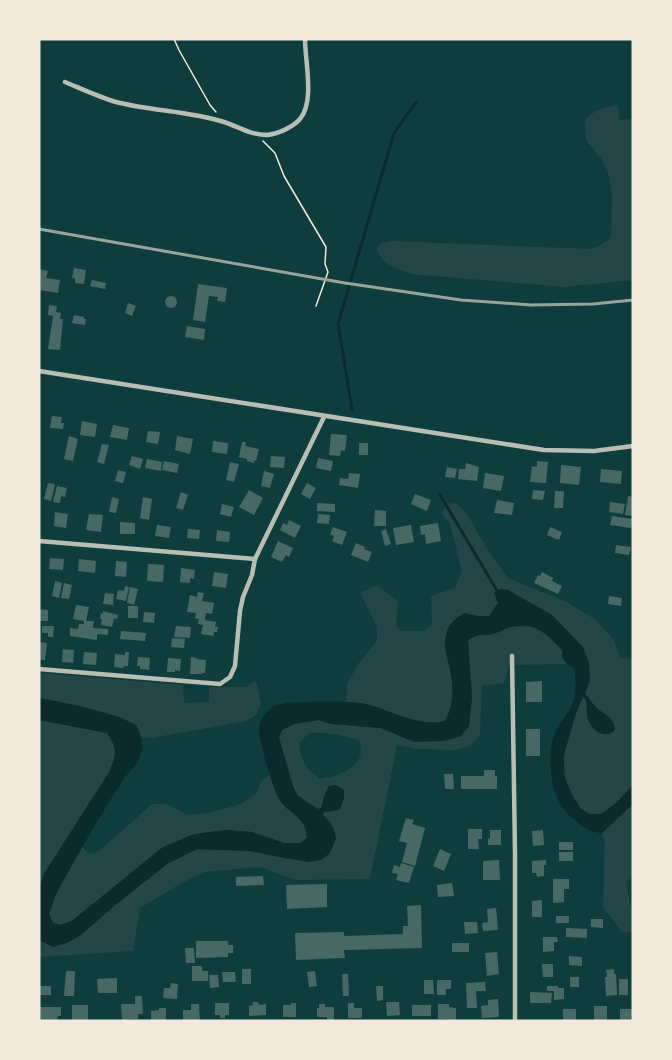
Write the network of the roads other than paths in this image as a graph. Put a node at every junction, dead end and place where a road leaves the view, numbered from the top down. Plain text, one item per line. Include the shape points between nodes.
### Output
1 (305, 39) edge
2 (65, 82) dead end
3 (39, 371) edge
4 (324, 417) junction
5 (633, 446) edge
6 (39, 542) edge
7 (255, 559) junction
8 (512, 656) dead end
9 (39, 669) edge
10 (515, 1021) edge

1 - 2 street via 306,109 298,121 269,135 224,122 116,102
3 - 4 street
4 - 5 street via 544,450 594,451
4 - 7 street
6 - 7 street
7 - 9 street via 240,611 235,666 230,677 220,684
8 - 10 street

